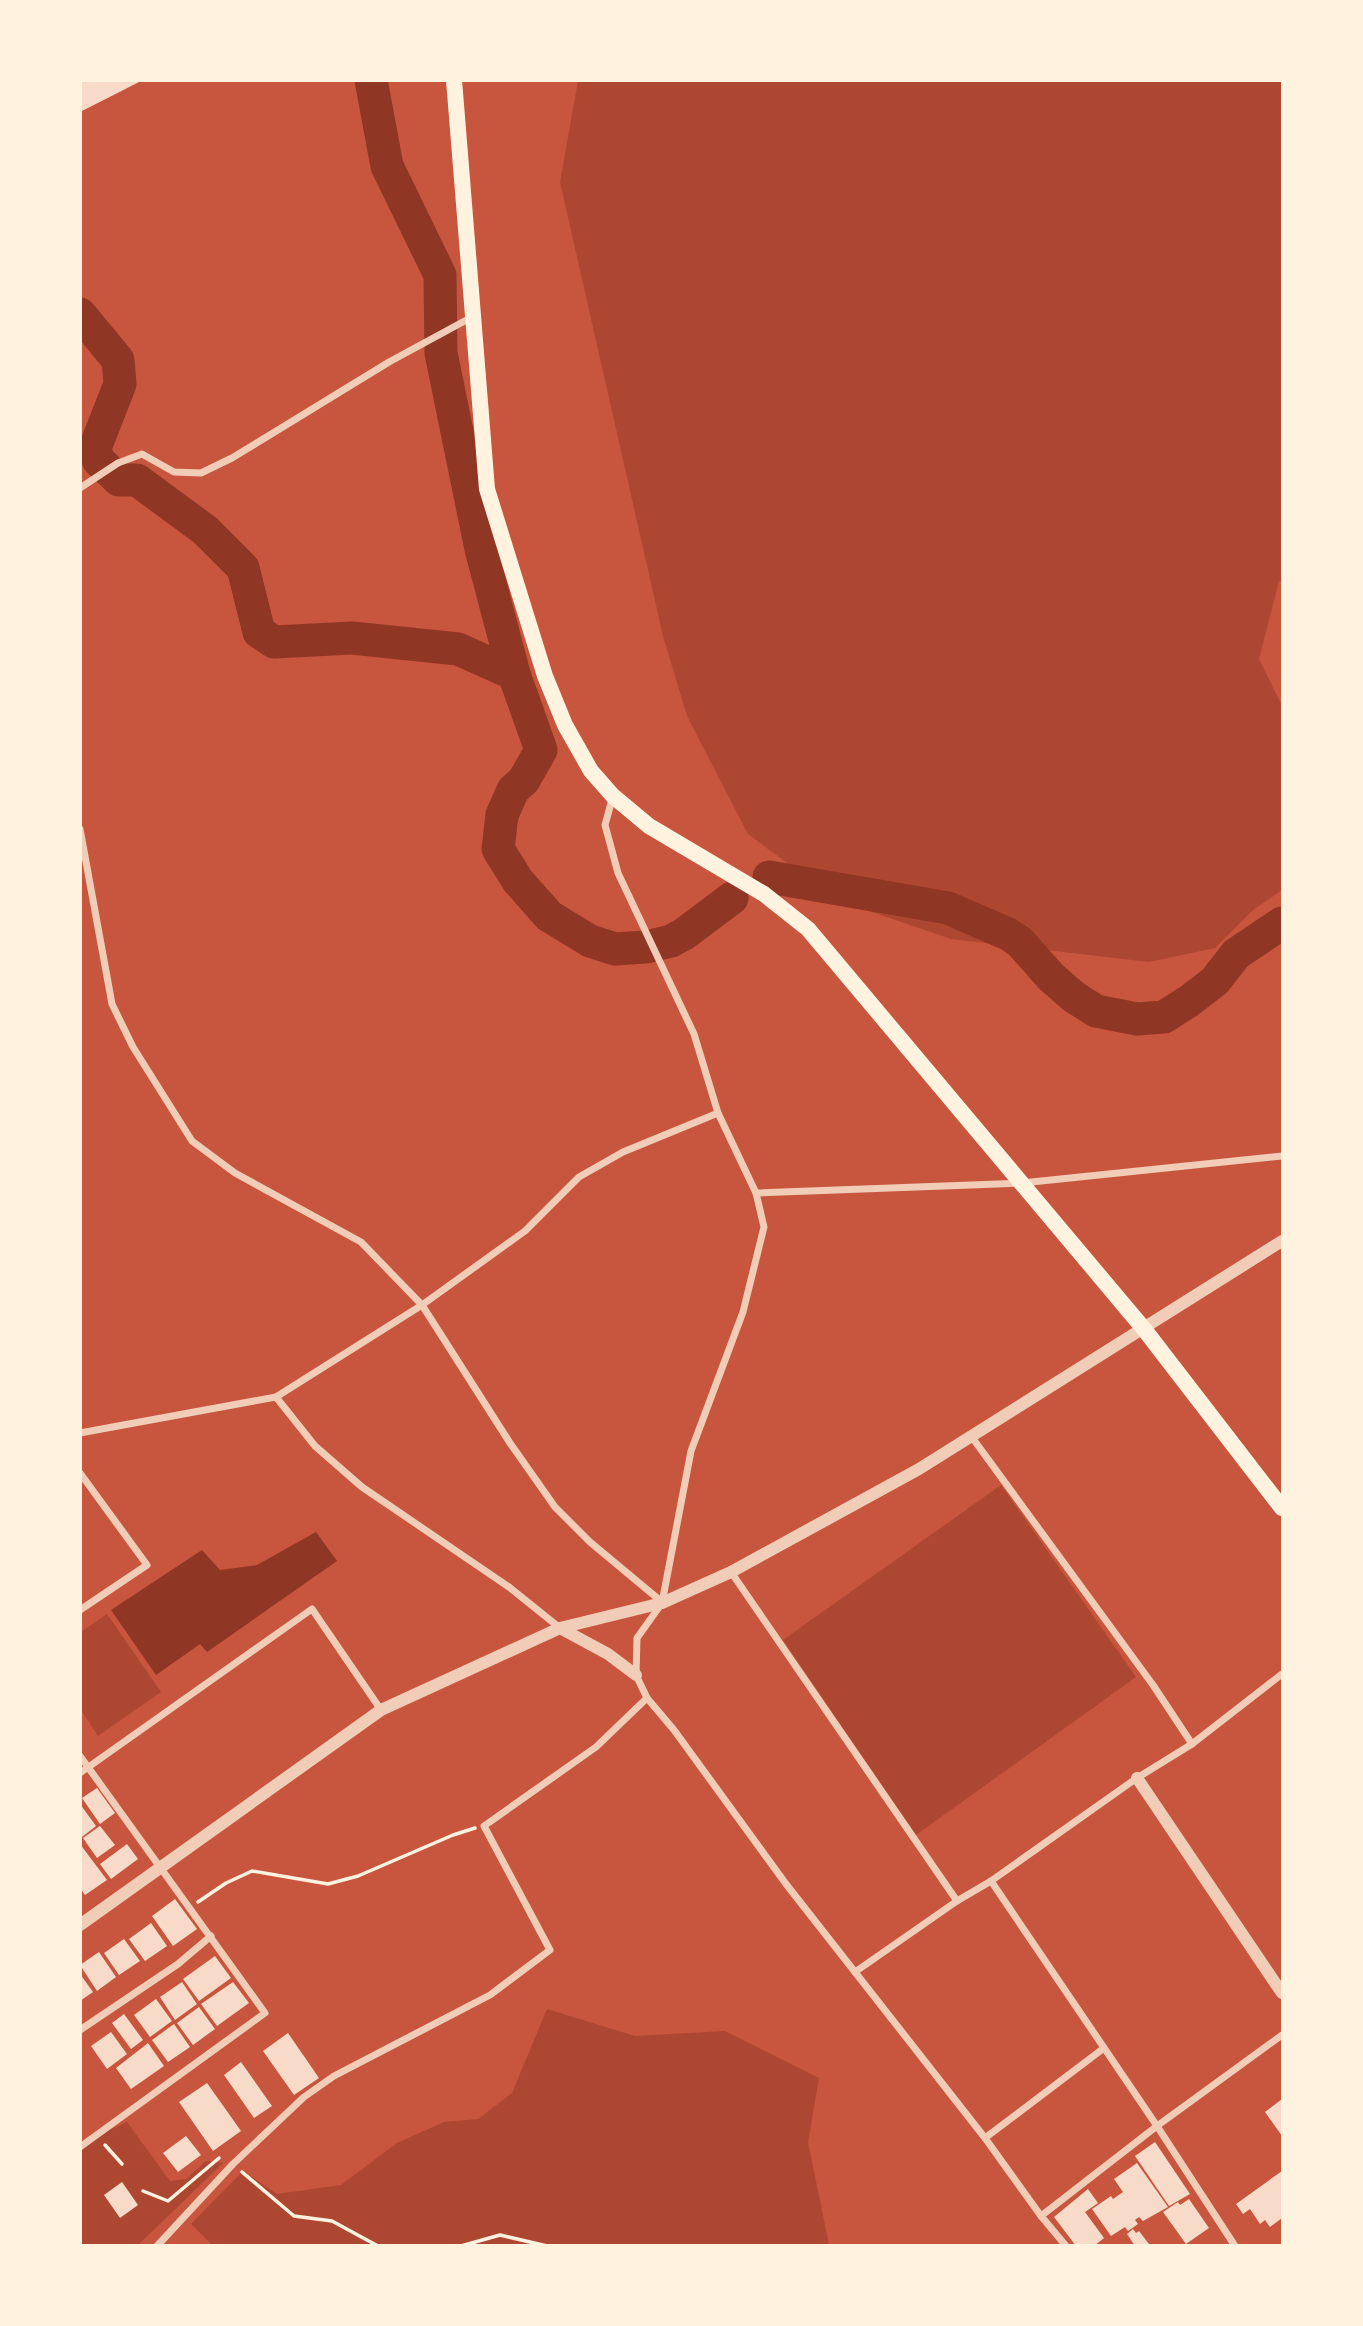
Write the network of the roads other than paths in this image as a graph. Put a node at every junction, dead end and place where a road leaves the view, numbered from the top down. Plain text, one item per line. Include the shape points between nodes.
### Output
1 (454, 80) edge
2 (473, 316) junction
3 (80, 488) edge
4 (613, 796) junction
5 (80, 829) edge
6 (718, 1113) junction
7 (1283, 1156) edge
8 (1022, 1184) junction
9 (756, 1193) junction
10 (1283, 1241) edge
11 (422, 1305) junction
12 (1144, 1329) junction
13 (276, 1397) junction
14 (80, 1433) edge
15 (971, 1436) junction
16 (80, 1474) edge
17 (1283, 1508) edge
18 (731, 1572) junction
19 (662, 1603) junction
20 (80, 1611) edge
21 (560, 1628) junction
22 (1283, 1674) edge
23 (636, 1675) junction
24 (647, 1698) junction
25 (381, 1710) junction
26 (1192, 1744) junction
27 (80, 1756) edge
28 (89, 1767) junction
29 (80, 1773) edge
30 (1137, 1778) junction
31 (160, 1868) junction
32 (991, 1881) junction
33 (957, 1901) junction
34 (80, 1925) edge
35 (211, 1936) junction
36 (855, 1972) junction
37 (1283, 1993) edge
38 (80, 2030) edge
39 (1283, 2035) edge
40 (1104, 2048) junction
41 (1157, 2126) junction
42 (985, 2138) junction
43 (80, 2147) edge
44 (1041, 2216) junction
45 (157, 2245) edge
46 (1066, 2245) edge
47 (1235, 2245) edge

1 - 2 main road
2 - 3 street via 201,473 174,472 142,453
2 - 4 main road via 487,489 545,676 565,725 591,771
4 - 6 street via 605,825 618,873 694,1034
4 - 8 main road via 649,826 764,894 808,929
5 - 11 street via 112,1004 133,1047 192,1141 235,1173 361,1242
6 - 9 street
6 - 11 street via 623,1152 579,1177 525,1231
7 - 8 street
8 - 9 street
8 - 12 main road
9 - 19 street via 764,1227 743,1312 691,1451
10 - 12 street
11 - 13 street
11 - 19 street via 555,1507
12 - 15 street
12 - 17 main road
13 - 14 street
13 - 21 street via 315,1446 362,1487 509,1587
15 - 18 street
15 - 26 street
16 - 20 street via 147,1565
18 - 19 street
18 - 33 street
19 - 21 street
19 - 23 street via 637,1637
21 - 23 street
21 - 25 street
22 - 26 street
23 - 24 street
24 - 36 street
24 - 45 street via 596,1747 484,1826 550,1950 490,1996 334,2076 304,2097
25 - 28 street via 313,1609
25 - 31 street
26 - 30 street
27 - 28 street
28 - 29 street
28 - 31 street
30 - 32 street
30 - 37 street
31 - 34 street
31 - 35 street
32 - 33 street
32 - 40 street
33 - 36 street
35 - 38 street via 178,1964
35 - 43 street via 265,2012
36 - 42 street
39 - 41 street
40 - 41 street
40 - 42 street
41 - 44 street
41 - 47 street
42 - 44 street
44 - 46 street

